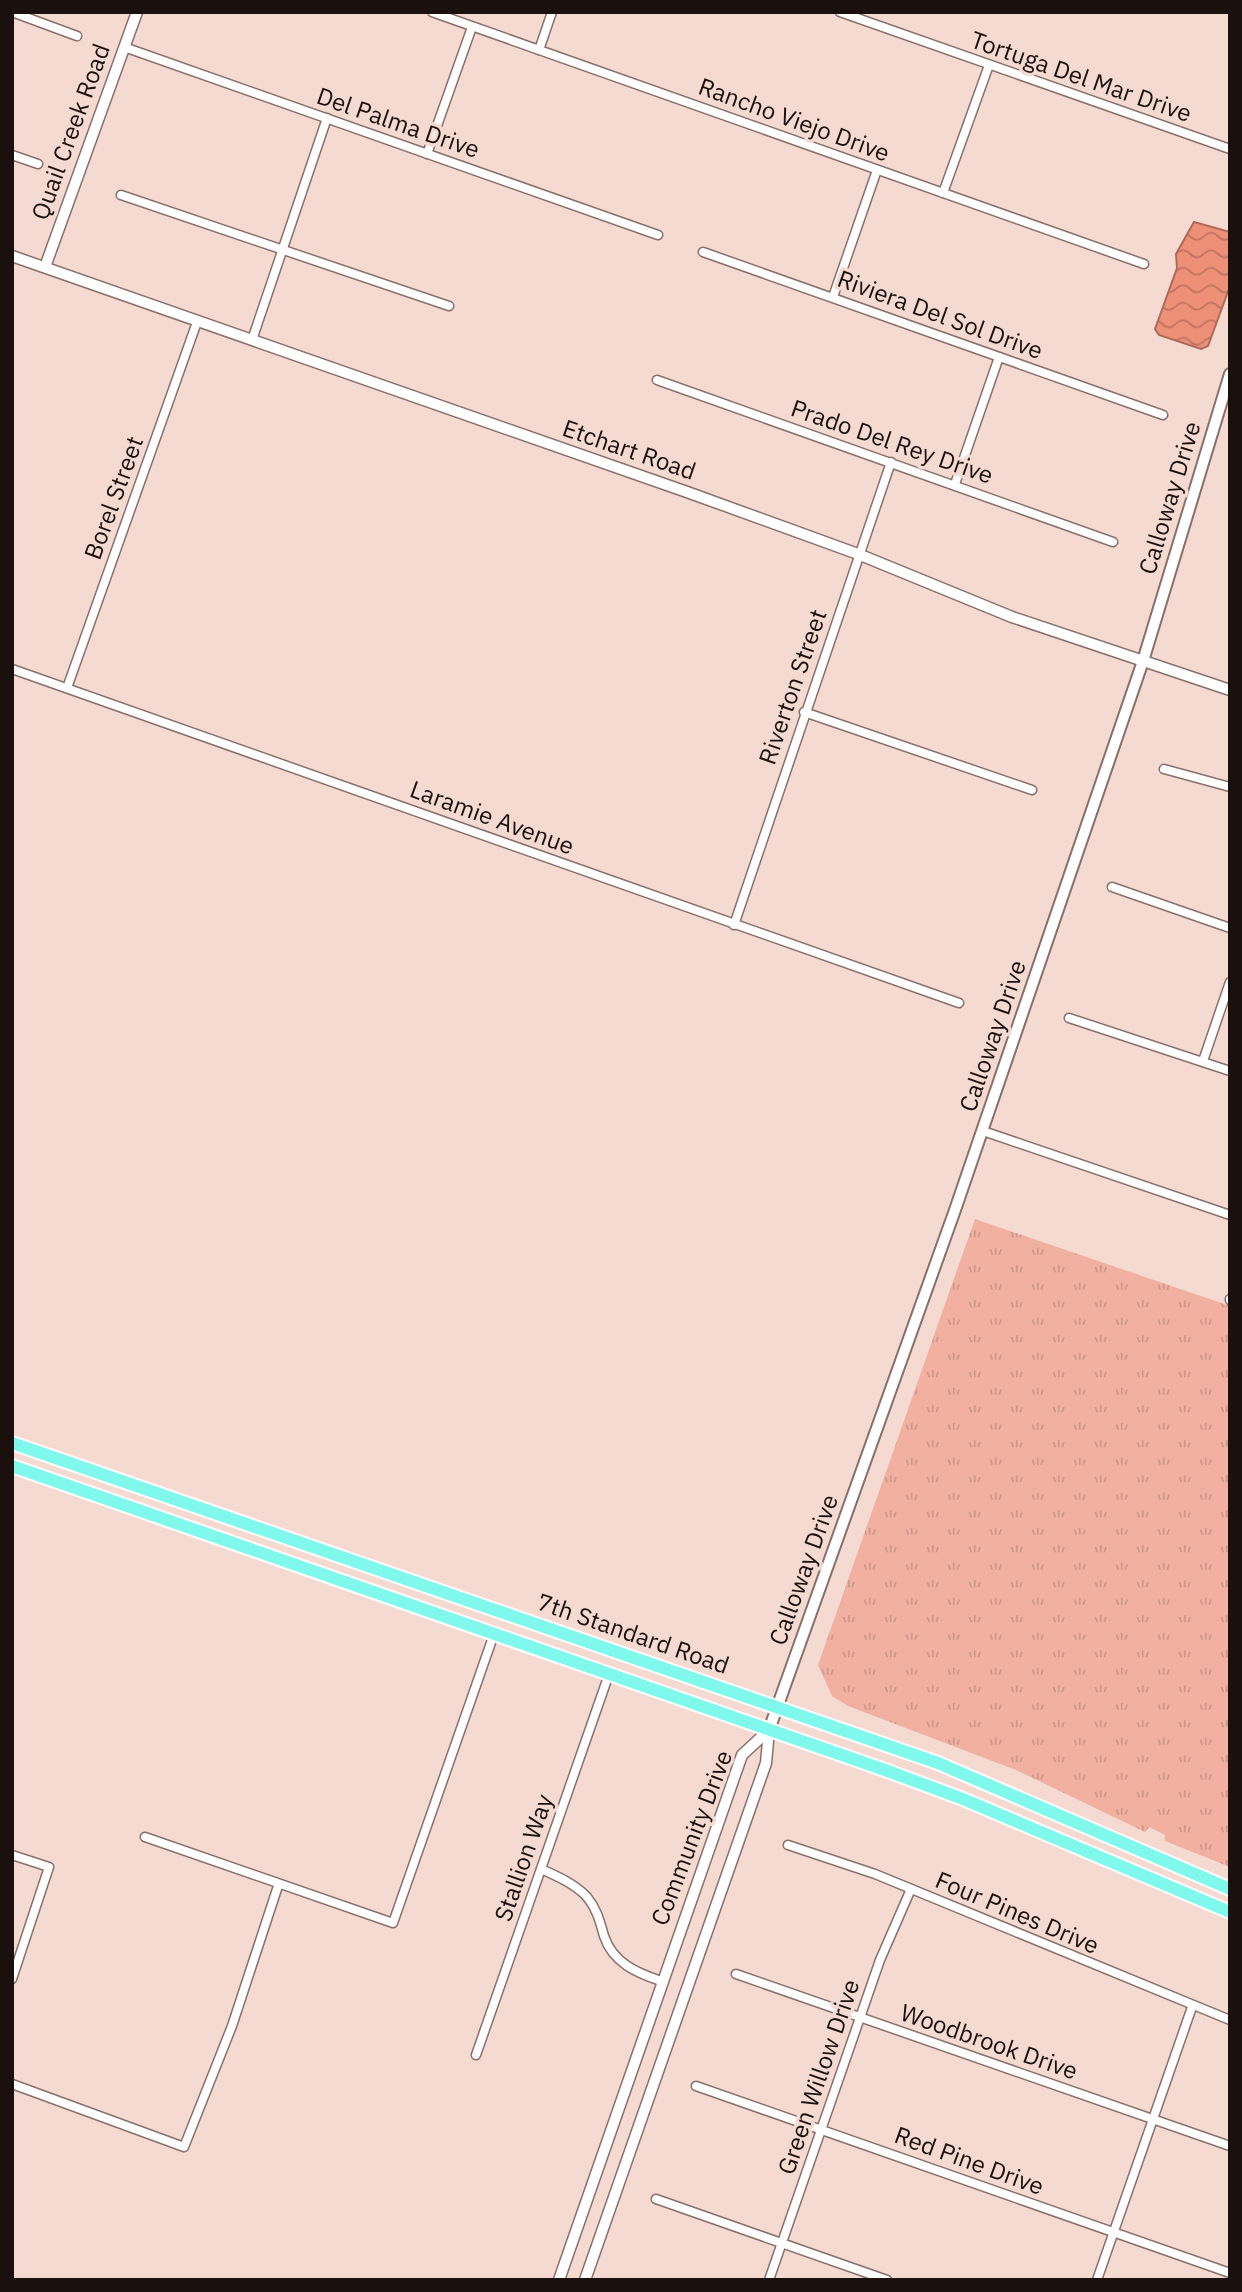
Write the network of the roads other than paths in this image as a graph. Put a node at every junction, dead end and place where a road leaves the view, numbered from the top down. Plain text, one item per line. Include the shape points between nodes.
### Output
1 (12, 12) edge
2 (137, 12) edge
3 (432, 12) edge
4 (552, 12) edge
5 (839, 12) edge
6 (472, 27) junction
7 (77, 36) dead end
8 (124, 47) junction
9 (539, 50) junction
10 (989, 65) junction
11 (327, 118) junction
12 (1230, 149) edge
13 (427, 154) junction
14 (12, 155) edge
15 (38, 164) dead end
16 (877, 170) junction
17 (943, 193) junction
18 (121, 195) dead end
19 (658, 235) dead end
20 (284, 249) junction
21 (703, 252) dead end
22 (12, 256) edge
23 (1144, 264) dead end
24 (45, 267) junction
25 (833, 297) junction
26 (449, 306) dead end
27 (197, 322) junction
28 (253, 340) junction
29 (999, 356) junction
30 (1230, 374) edge
31 (657, 380) dead end
32 (1163, 415) dead end
33 (891, 462) junction
34 (955, 484) junction
35 (1113, 542) dead end
36 (858, 554) junction
37 (1143, 662) junction
38 (12, 669) edge
39 (67, 688) junction
40 (1230, 690) edge
41 (804, 712) junction
42 (1164, 769) dead end
43 (1230, 787) edge
44 (1032, 790) dead end
45 (1112, 887) dead end
46 (734, 925) junction
47 (1230, 928) edge
48 (1230, 982) edge
49 (960, 1003) dead end
50 (1069, 1018) dead end
51 (1203, 1061) junction
52 (1230, 1071) edge
53 (983, 1131) junction
54 (1230, 1215) edge
55 (12, 1443) edge
56 (12, 1466) edge
57 (494, 1633) junction
58 (609, 1674) junction
59 (777, 1706) junction
60 (769, 1730) junction
61 (145, 1837) dead end
62 (788, 1845) dead end
63 (12, 1854) edge
64 (541, 1869) junction
65 (278, 1886) junction
66 (911, 1889) junction
67 (1230, 1889) edge
68 (1230, 1912) edge
69 (736, 1974) dead end
70 (12, 1979) edge
71 (661, 1981) junction
72 (1192, 2007) junction
73 (860, 2017) junction
74 (1230, 2020) edge
75 (475, 2055) dead end
76 (12, 2084) edge
77 (695, 2086) dead end
78 (1154, 2120) junction
79 (821, 2129) junction
80 (1230, 2146) edge
81 (656, 2199) dead end
82 (1114, 2233) junction
83 (782, 2243) junction
84 (1230, 2273) edge
85 (559, 2280) edge
86 (585, 2280) edge
87 (769, 2280) edge
88 (887, 2280) edge
89 (1097, 2280) edge

1 - 7 street
2 - 8 street, Quail Creek Road
3 - 6 street, Rancho Viejo Drive
4 - 9 street
5 - 10 street, Tortuga Del Mar Drive
6 - 9 street, Rancho Viejo Drive
6 - 13 street
8 - 11 street, Del Palma Drive
8 - 24 street, Quail Creek Road
9 - 16 street, Rancho Viejo Drive
10 - 12 street, Tortuga Del Mar Drive
10 - 17 street
11 - 13 street, Del Palma Drive
11 - 20 street
13 - 19 street, Del Palma Drive
14 - 15 street
16 - 17 street, Rancho Viejo Drive
16 - 25 street
17 - 23 street, Rancho Viejo Drive
18 - 20 street
20 - 26 street
20 - 28 street
21 - 25 street, Riviera Del Sol Drive
22 - 24 street, Etchart Road
24 - 27 street, Etchart Road
25 - 29 street, Riviera Del Sol Drive
27 - 28 street, Etchart Road
27 - 39 street, Borel Street
28 - 36 street, Etchart Road
29 - 32 street, Riviera Del Sol Drive
29 - 34 street
30 - 37 main road, Calloway Drive
31 - 33 street, Prado Del Rey Drive
33 - 34 street, Prado Del Rey Drive
33 - 36 street, Riverton Street
34 - 35 street, Prado Del Rey Drive
36 - 37 street, Etchart Road via 1012,617
36 - 41 street, Riverton Street
37 - 40 street, Etchart Road
37 - 53 main road, Calloway Drive
38 - 39 street, Laramie Avenue
39 - 46 street, Laramie Avenue
41 - 44 street
41 - 46 street, Riverton Street
42 - 43 street
45 - 47 street
46 - 49 street, Laramie Avenue
48 - 51 street
50 - 51 street
51 - 52 street
53 - 54 street
53 - 59 main road, Calloway Drive
55 - 59 main road, 7th Standard Road
56 - 57 main road, 7th Standard Road
57 - 58 main road, 7th Standard Road
57 - 65 street via 393,1923
58 - 60 main road, 7th Standard Road
58 - 64 street, Stallion Way
59 - 60 main road, Calloway Drive
59 - 67 main road, 7th Standard Road via 976,1779
60 - 68 main road, 7th Standard Road via 953,1795
60 - 71 street, Community Drive via 742,1755
60 - 86 street, Community Drive via 766,1763
61 - 65 street
62 - 66 street, Four Pines Drive
63 - 70 street via 49,1867
64 - 71 street via 566,1880 587,1897 599,1916 605,1940 625,1966
64 - 75 street, Stallion Way
65 - 76 street via 232,2026 184,2147
66 - 72 street, Four Pines Drive
66 - 73 street, Green Willow Drive
69 - 73 street, Woodbrook Drive
71 - 85 street, Community Drive
72 - 74 street, Four Pines Drive
72 - 78 street
73 - 78 street, Woodbrook Drive
73 - 79 street, Green Willow Drive
77 - 79 street, Red Pine Drive
78 - 80 street, Woodbrook Drive
78 - 82 street
79 - 82 street, Red Pine Drive
79 - 83 street, Green Willow Drive
81 - 83 street
82 - 84 street, Red Pine Drive
82 - 89 street
83 - 87 street, Green Willow Drive
83 - 88 street

